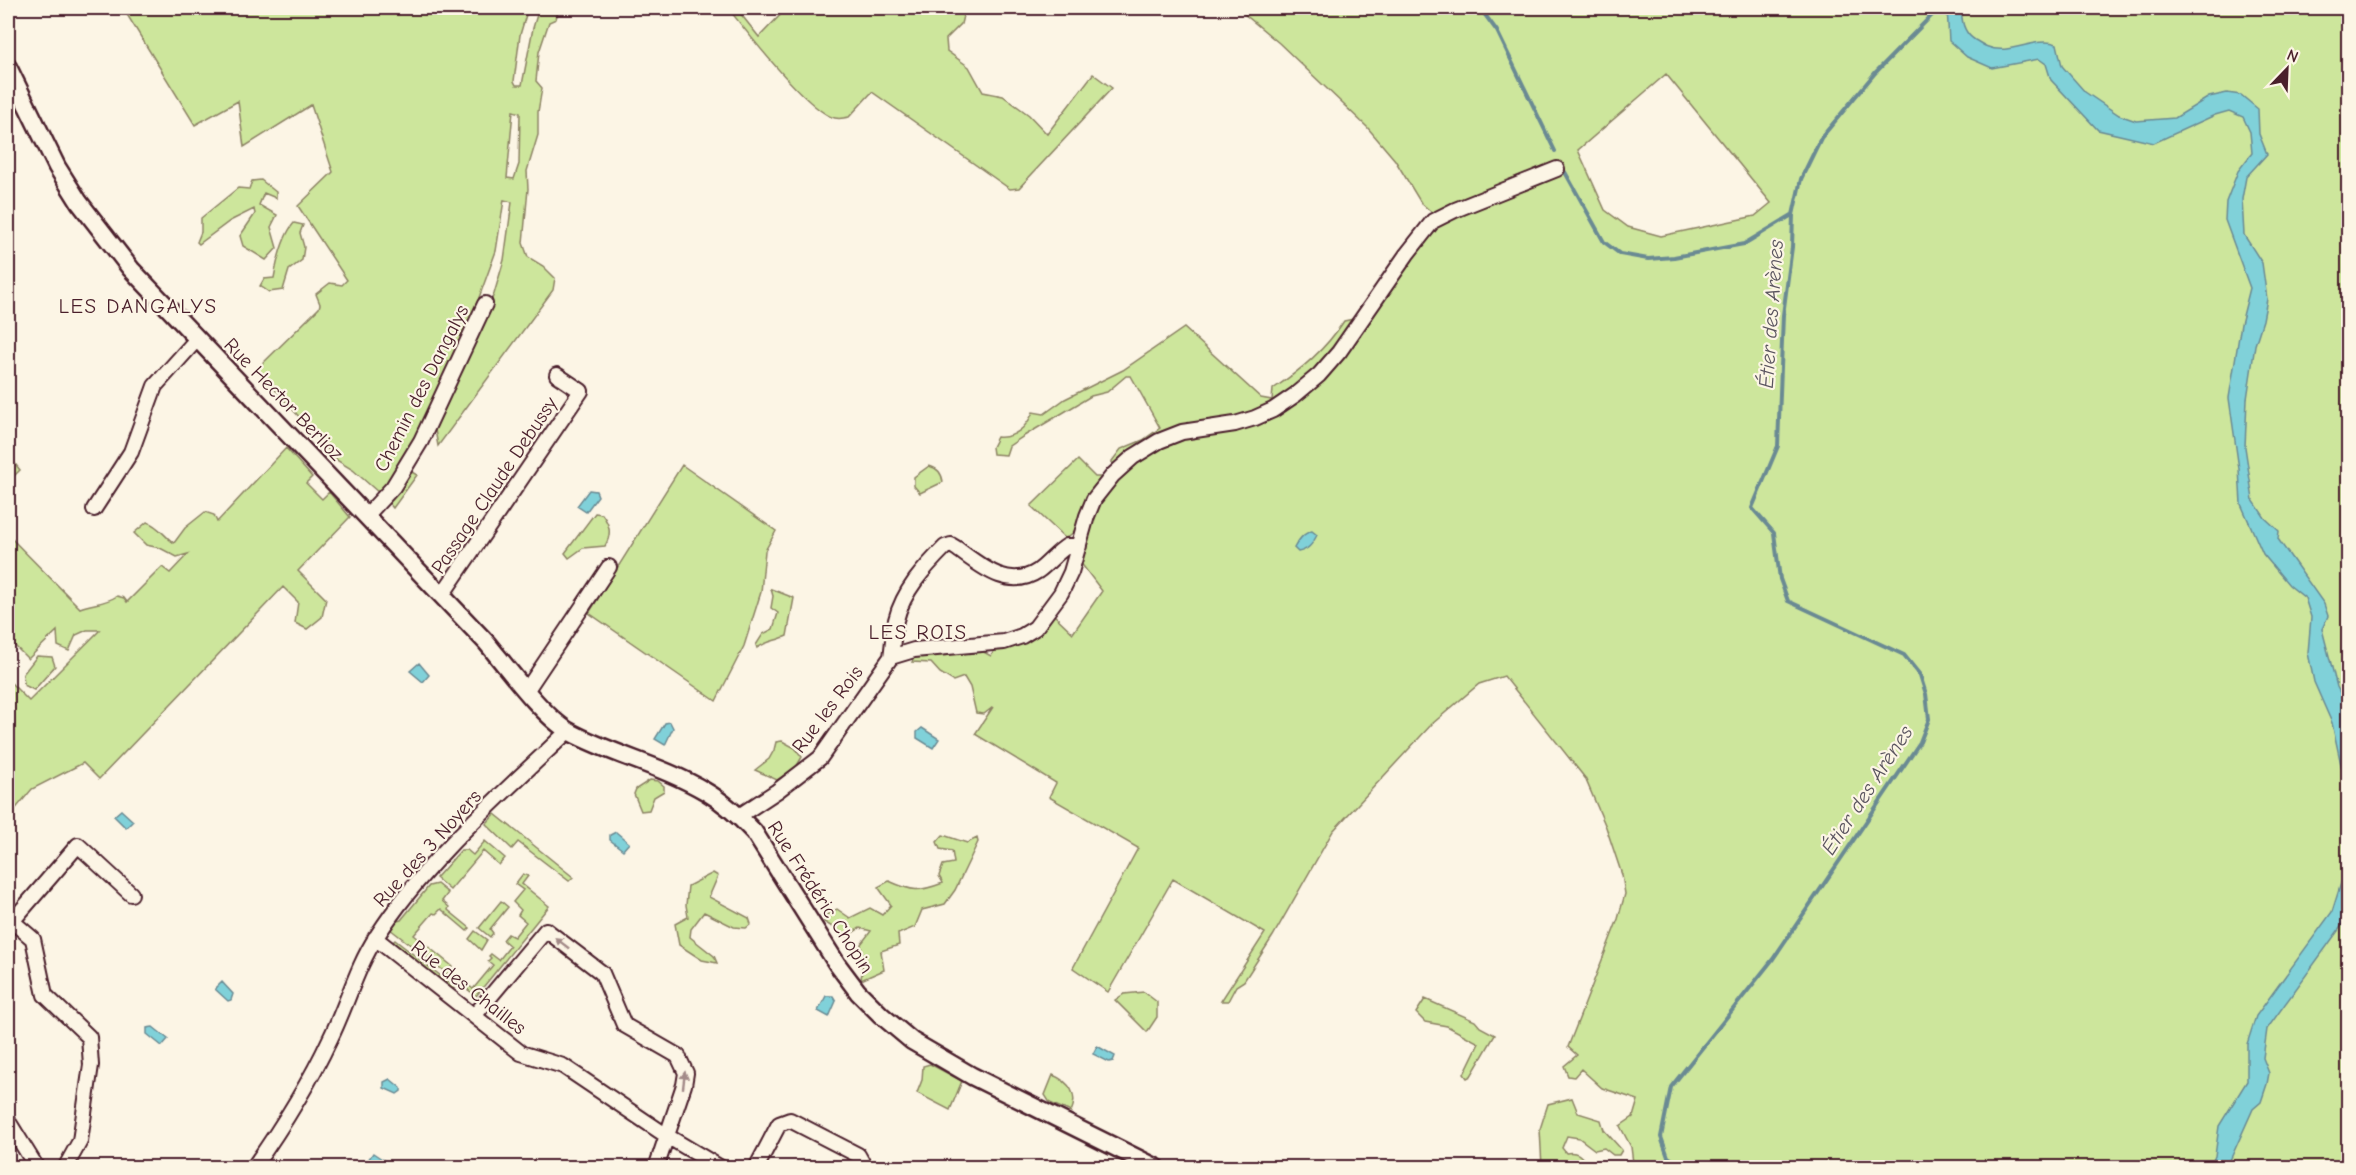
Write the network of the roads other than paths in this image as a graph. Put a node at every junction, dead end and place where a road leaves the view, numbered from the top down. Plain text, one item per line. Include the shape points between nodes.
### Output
1 (8, 67) edge
2 (1557, 169) dead end
3 (485, 304) dead end
4 (197, 339) junction
5 (557, 375) dead end
6 (94, 509) dead end
7 (367, 515) junction
8 (1079, 546) junction
9 (609, 567) dead end
10 (442, 596) junction
11 (891, 657) junction
12 (526, 691) junction
13 (568, 731) junction
14 (739, 816) junction
15 (131, 894) dead end
16 (10, 923) edge
17 (375, 938) junction
18 (474, 1016) junction
19 (8, 1121) edge
20 (667, 1136) junction
21 (37, 1167) edge
22 (65, 1167) edge
23 (253, 1167) edge
24 (656, 1167) edge
25 (720, 1167) edge
26 (756, 1167) edge
27 (862, 1167) edge
28 (1157, 1167) edge

1 - 4 street, Rue Hector Berlioz via 57,167 79,202 130,269
2 - 8 street via 1433,222 1340,352 1319,375 1273,410 1235,424 1182,432 1133,457 1094,499
3 - 7 street, Chemin des Dangalys via 421,441 393,487
4 - 6 street via 155,386 131,452
4 - 7 street, Rue Hector Berlioz
5 - 10 street, Passage Claude Debussy via 581,391
7 - 10 street, Rue Hector Berlioz
8 - 11 street via 1061,593 1035,628 1022,636 984,645 914,650
8 - 11 street via 1067,546 1038,571 1017,579 998,576 951,545 945,547 905,595 895,622
9 - 12 street
10 - 12 street, Rue Hector Berlioz
11 - 14 street, Rue les Rois via 820,758
12 - 13 street, Rue Hector Berlioz
13 - 14 street, Rue Frédéric Chopin via 702,789
13 - 17 street, Rue des 3 Noyers via 442,855
14 - 28 street, Rue Frédéric Chopin via 775,862 837,964 881,1015 912,1041 972,1076
15 - 16 street via 78,845
16 - 22 street via 33,939 45,995 89,1037 91,1065 80,1141
17 - 18 street, Rue des Chailles
17 - 23 street, Rue des 3 Noyers via 363,957 330,1041 283,1125
18 - 20 street, Rue des Chailles via 521,1053 563,1066
20 -> 18 street via 684,1085 683,1064 678,1056 624,1025 602,973 546,930
19 - 21 street
20 - 24 street
20 - 25 street, Rue des Chailles
26 - 27 street via 779,1124 790,1120 858,1155

